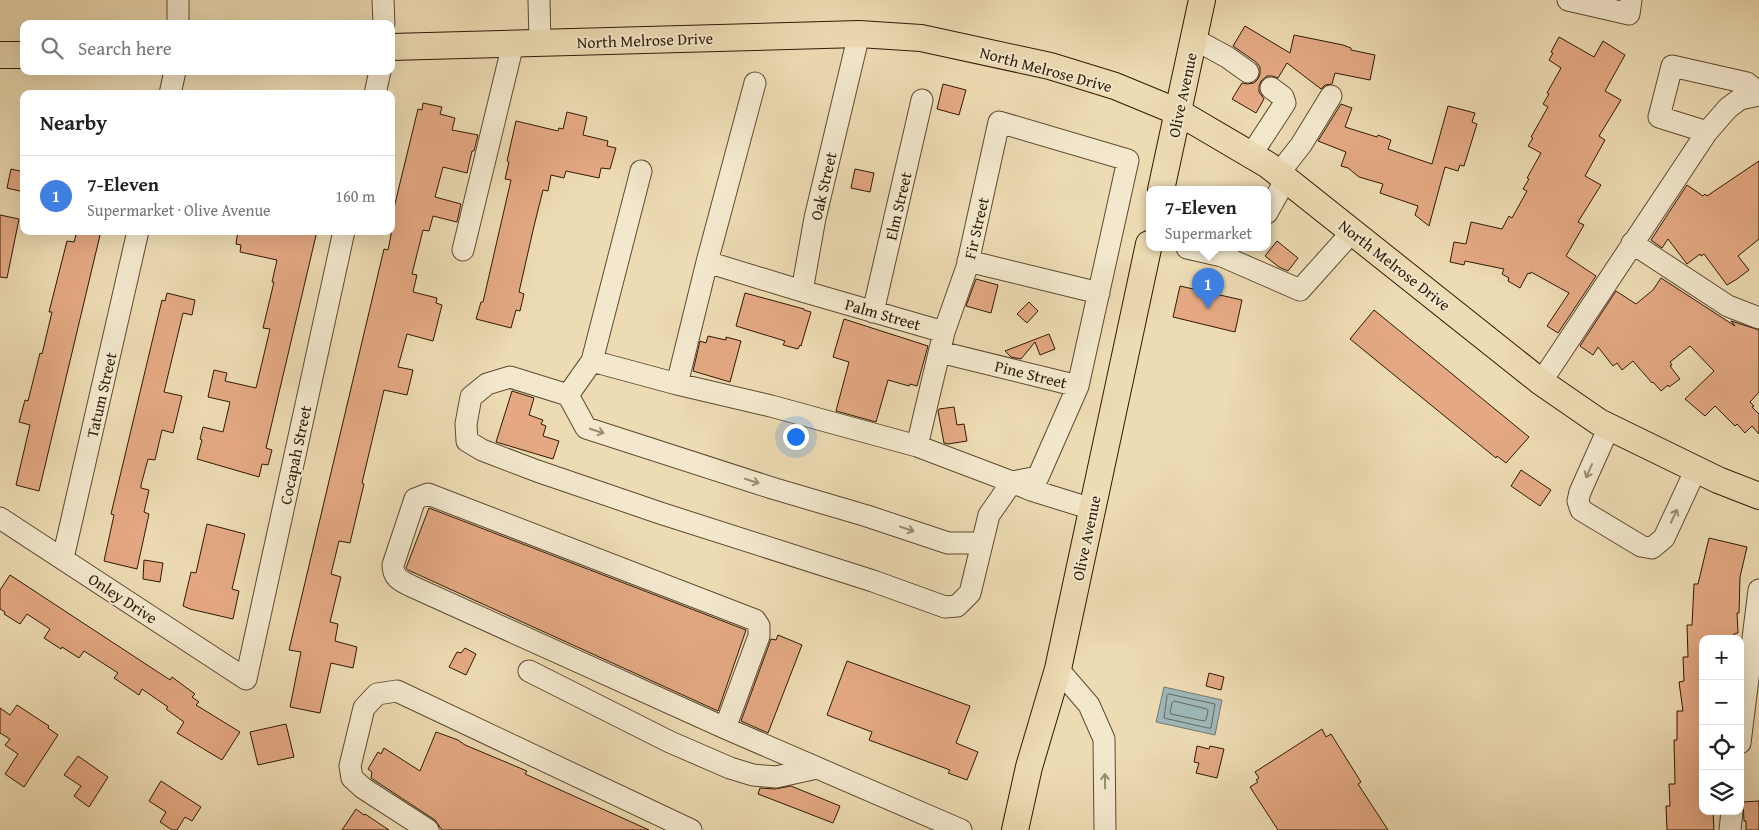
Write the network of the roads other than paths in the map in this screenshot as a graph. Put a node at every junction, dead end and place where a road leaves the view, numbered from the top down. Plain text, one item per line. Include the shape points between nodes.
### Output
1 (178, 0) edge
2 (384, 0) edge
3 (539, 0) edge
4 (1202, 0) edge
5 (1568, 0) edge
6 (1631, 0) edge
7 (178, 20) edge
8 (384, 20) edge
9 (859, 34) junction
10 (1194, 39) junction
11 (540, 43) junction
12 (513, 44) junction
13 (395, 47) edge
14 (0, 55) edge
15 (20, 55) edge
16 (1248, 72) dead end
17 (174, 75) edge
18 (379, 75) edge
19 (755, 83) dead end
20 (1271, 88) dead end
21 (171, 90) edge
22 (376, 90) edge
23 (1759, 94) edge
24 (1331, 96) dead end
25 (922, 100) dead end
26 (1178, 112) junction
27 (1707, 132) junction
28 (1251, 155) junction
29 (1128, 160) joint
30 (641, 171) dead end
31 (1282, 176) junction
32 (1162, 186) edge
33 (1271, 203) edge
34 (1352, 232) junction
35 (137, 235) edge
36 (343, 235) edge
37 (1632, 243) junction
38 (463, 250) dead end
39 (1147, 251) edge
40 (1200, 251) edge
41 (1242, 255) edge
42 (968, 261) junction
43 (707, 262) junction
44 (802, 291) junction
45 (1099, 293) junction
46 (873, 312) junction
47 (1759, 318) edge
48 (942, 342) junction
49 (592, 361) junction
50 (1541, 382) junction
51 (677, 384) junction
52 (1078, 386) junction
53 (568, 395) junction
54 (1609, 427) junction
55 (917, 446) junction
56 (1696, 469) junction
57 (1012, 482) junction
58 (1759, 496) edge
59 (1092, 509) junction
60 (0, 518) edge
61 (982, 543) junction
62 (63, 558) junction
63 (1759, 590) edge
64 (1058, 669) junction
65 (530, 672) dead end
66 (246, 679) joint
67 (1742, 725) edge
68 (725, 728) junction
69 (817, 768) junction
70 (1732, 815) edge
71 (428, 830) edge
72 (691, 830) edge
73 (960, 830) edge
74 (1015, 830) edge
75 (1105, 830) edge
76 (1730, 830) edge

1 - 7 street
2 - 8 street
3 - 11 street
4 - 10 main road, Olive Avenue
5 - 6 street via 1629,14
9 - 11 main road, North Melrose Drive
9 - 26 main road, North Melrose Drive via 921,38 1050,66 1115,86
9 - 44 street, Oak Street via 815,218
10 - 16 street
10 - 26 main road, Olive Avenue
11 - 12 main road, North Melrose Drive
12 - 13 main road, North Melrose Drive
12 - 38 street
14 - 15 main road
17 - 21 street
18 - 22 street
19 - 43 street
20 - 28 street via 1283,97 1285,103
23 - 27 street via 1740,99
23 - 27 street via 1747,83 1672,66 1660,117
24 - 31 street
25 - 46 street, Elm Street
26 - 28 main road, North Melrose Drive
26 - 32 main road, Olive Avenue
27 - 37 street
28 - 31 main road, North Melrose Drive
29 - 42 street, Fir Street via 999,122
29 - 45 street, Pine Street
30 - 49 street
31 - 33 street
31 - 34 main road, North Melrose Drive
34 - 41 street via 1300,290
34 - 50 main road, North Melrose Drive
35 - 62 street, Tatum Street
36 - 66 street, Cocapah Street
37 - 47 street via 1728,306
37 - 50 street
39 - 59 main road, Olive Avenue
40 - 41 street via 1222,256
42 - 45 street
42 - 48 street, Fir Street
43 - 44 street, Palm Street
43 - 51 street
44 - 46 street, Palm Street
45 - 52 street, Pine Street
46 - 48 street, Palm Street
48 - 52 street, Pine Street
48 - 55 street
49 - 51 street
49 - 53 street
50 - 54 main road, North Melrose Drive
51 - 55 street
52 - 57 street via 1038,477
53 -> 61 street via 586,428 948,543
53 - 61 street via 510,377 487,384 471,397 466,424 467,441 537,471 945,607 957,606 970,593
54 - 56 main road, North Melrose Drive
54 -> 56 street via 1578,501 1581,510 1641,546 1652,548 1664,538
55 - 57 street
56 - 58 main road, North Melrose Drive
57 - 59 street
57 - 61 street via 989,515
59 - 64 main road, Olive Avenue
60 - 62 street, Onley Drive
62 - 66 street, Onley Drive
63 - 67 street
64 - 74 main road, Olive Avenue via 1029,766
75 -> 64 street via 1104,739 1089,705
65 - 69 street via 670,742 730,768 776,777
68 - 68 street via 759,636 755,620 428,494 415,499 392,566 397,579
68 - 69 street
69 - 73 street
70 - 76 street
71 - 72 street via 352,778 350,766 364,708 377,694 397,691

